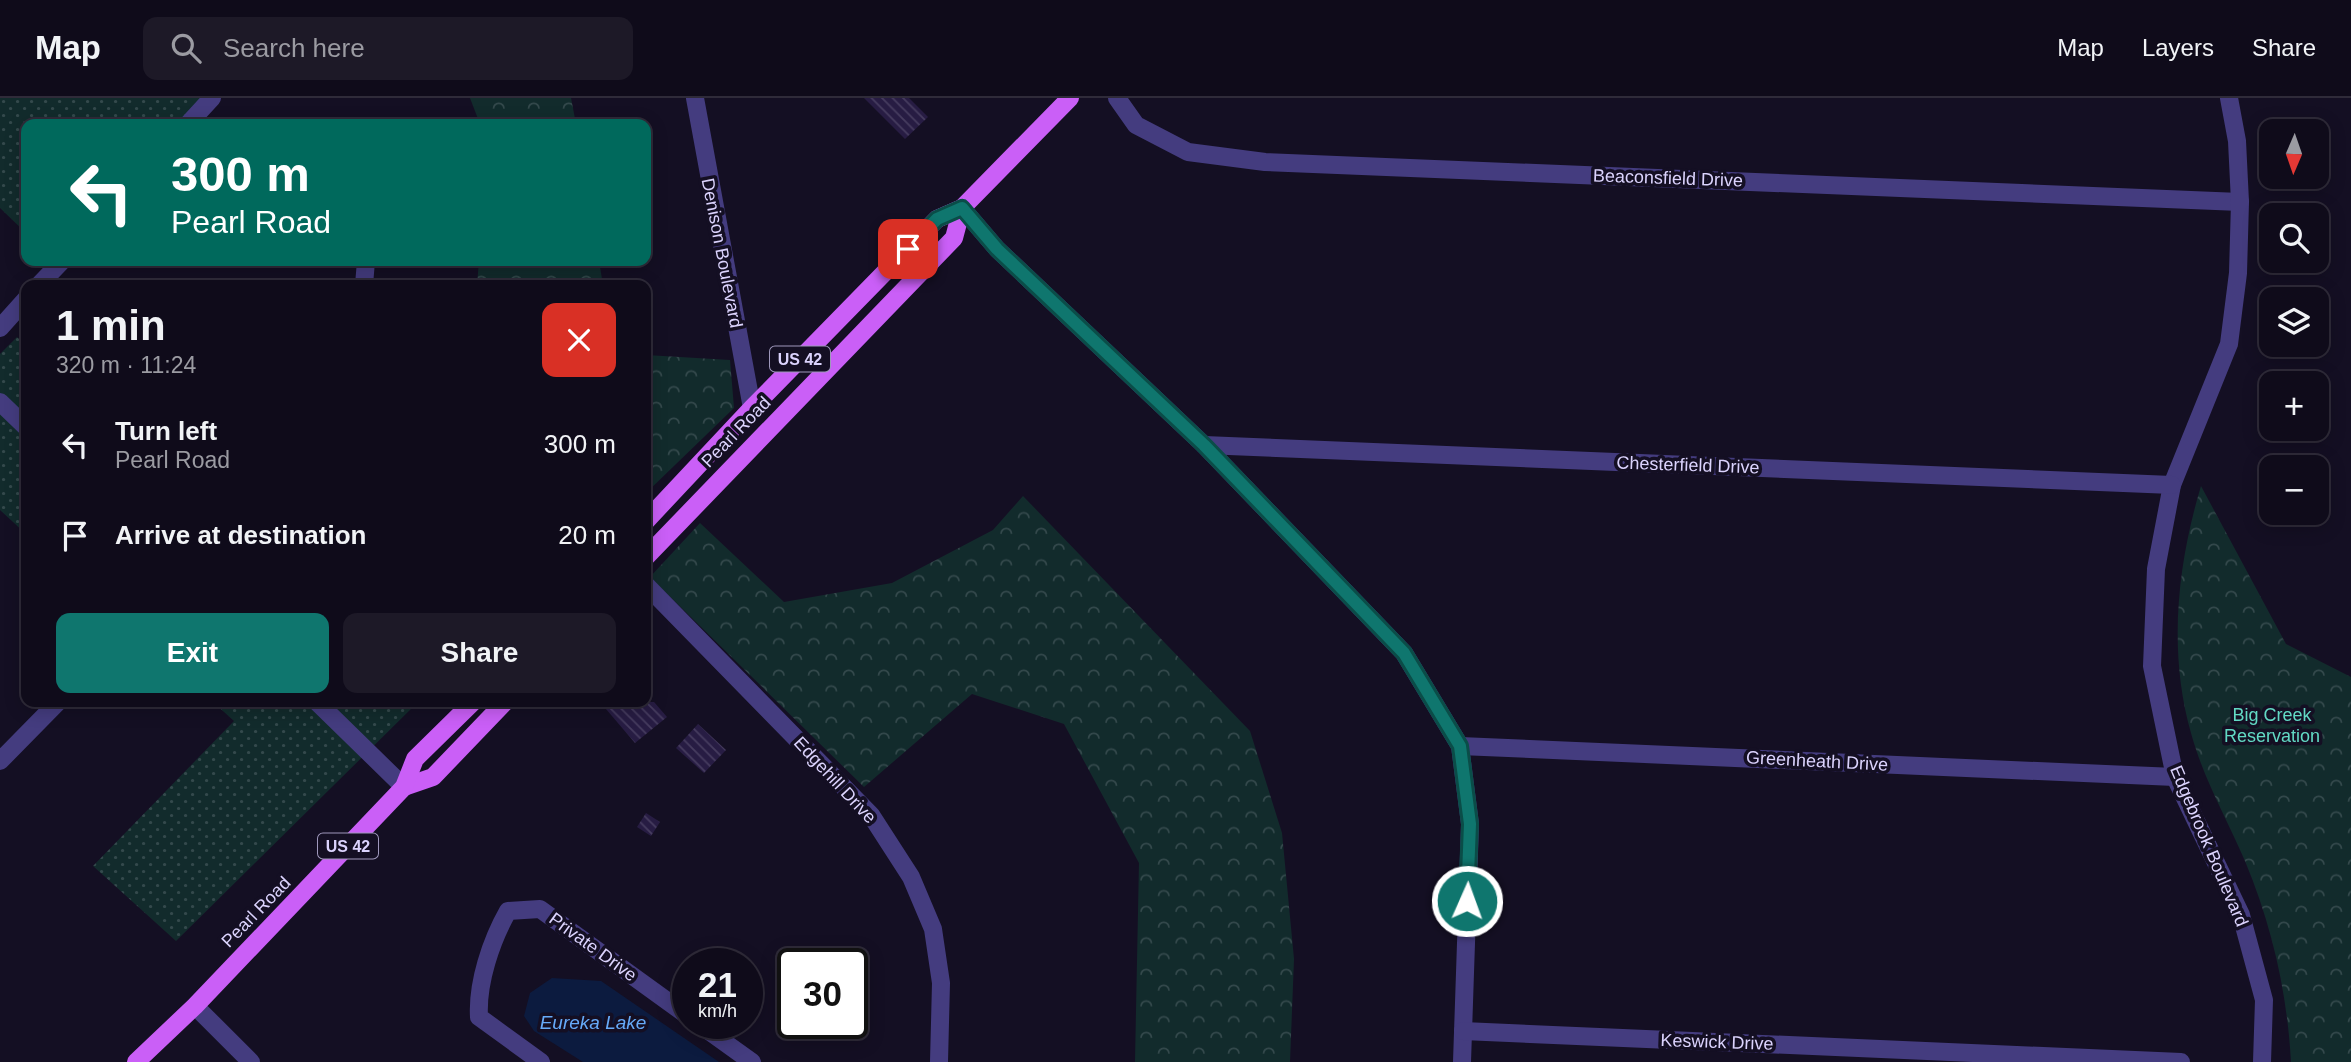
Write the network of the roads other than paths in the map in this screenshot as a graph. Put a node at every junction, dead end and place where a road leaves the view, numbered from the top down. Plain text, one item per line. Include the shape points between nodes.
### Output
1 (212, 98) edge
2 (695, 98) edge
3 (1070, 98) edge
4 (1117, 98) edge
5 (2229, 98) edge
6 (193, 119) edge
7 (2240, 202) junction
8 (962, 208) junction
9 (57, 266) edge
10 (44, 280) edge
11 (21, 305) edge
12 (0, 328) edge
13 (0, 402) edge
14 (752, 408) junction
15 (21, 421) edge
16 (1204, 445) junction
17 (2172, 485) junction
18 (651, 516) edge
19 (651, 553) edge
20 (651, 590) edge
21 (53, 707) edge
22 (322, 707) edge
23 (468, 707) edge
24 (500, 707) edge
25 (1460, 746) junction
26 (0, 761) edge
27 (2175, 777) junction
28 (404, 787) junction
29 (672, 1004) edge
30 (195, 1006) junction
31 (1463, 1031) junction
32 (720, 1039) edge
33 (136, 1062) edge
34 (251, 1062) edge
35 (541, 1062) edge
36 (752, 1062) edge
37 (939, 1062) edge
38 (1462, 1062) edge
39 (2181, 1062) edge
40 (2262, 1062) edge

1 - 6 street
2 - 14 street, Denison Boulevard
3 - 8 main road, Pearl Road / US 42
4 - 7 street, Beaconsfield Drive via 1136,125 1188,152 1265,162
5 - 7 street, Edgebrook Boulevard
7 - 17 street, Edgebrook Boulevard via 2238,274 2229,344
8 - 14 main road, Pearl Road / US 42 via 937,219
8 - 16 street via 997,249
8 - 19 main road, Pearl Road / US 42 via 954,238
9 - 10 street
11 - 12 street
13 - 15 street
14 - 18 main road, Pearl Road / US 42
16 - 17 street, Chesterfield Drive
16 - 25 street via 1404,653
17 - 27 street, Edgebrook Boulevard via 2156,569 2152,666
20 - 37 street, Edgehill Drive via 871,815 911,877 933,929 942,983
21 - 26 street
22 - 28 street
23 - 28 main road, Pearl Road / US 42 via 415,759
24 - 28 main road, Pearl Road / US 42 via 433,777
25 - 27 street, Greenheath Drive
25 - 31 street via 1470,824
27 - 40 street, Edgebrook Boulevard via 2241,915 2264,1000
28 - 30 main road, Pearl Road / US 42
29 - 35 street, Private Drive via 540,909 508,911 485,971 479,1017
30 - 33 main road, Pearl Road / US 42
30 - 34 street
31 - 38 street
31 - 39 street, Keswick Drive
32 - 36 street

